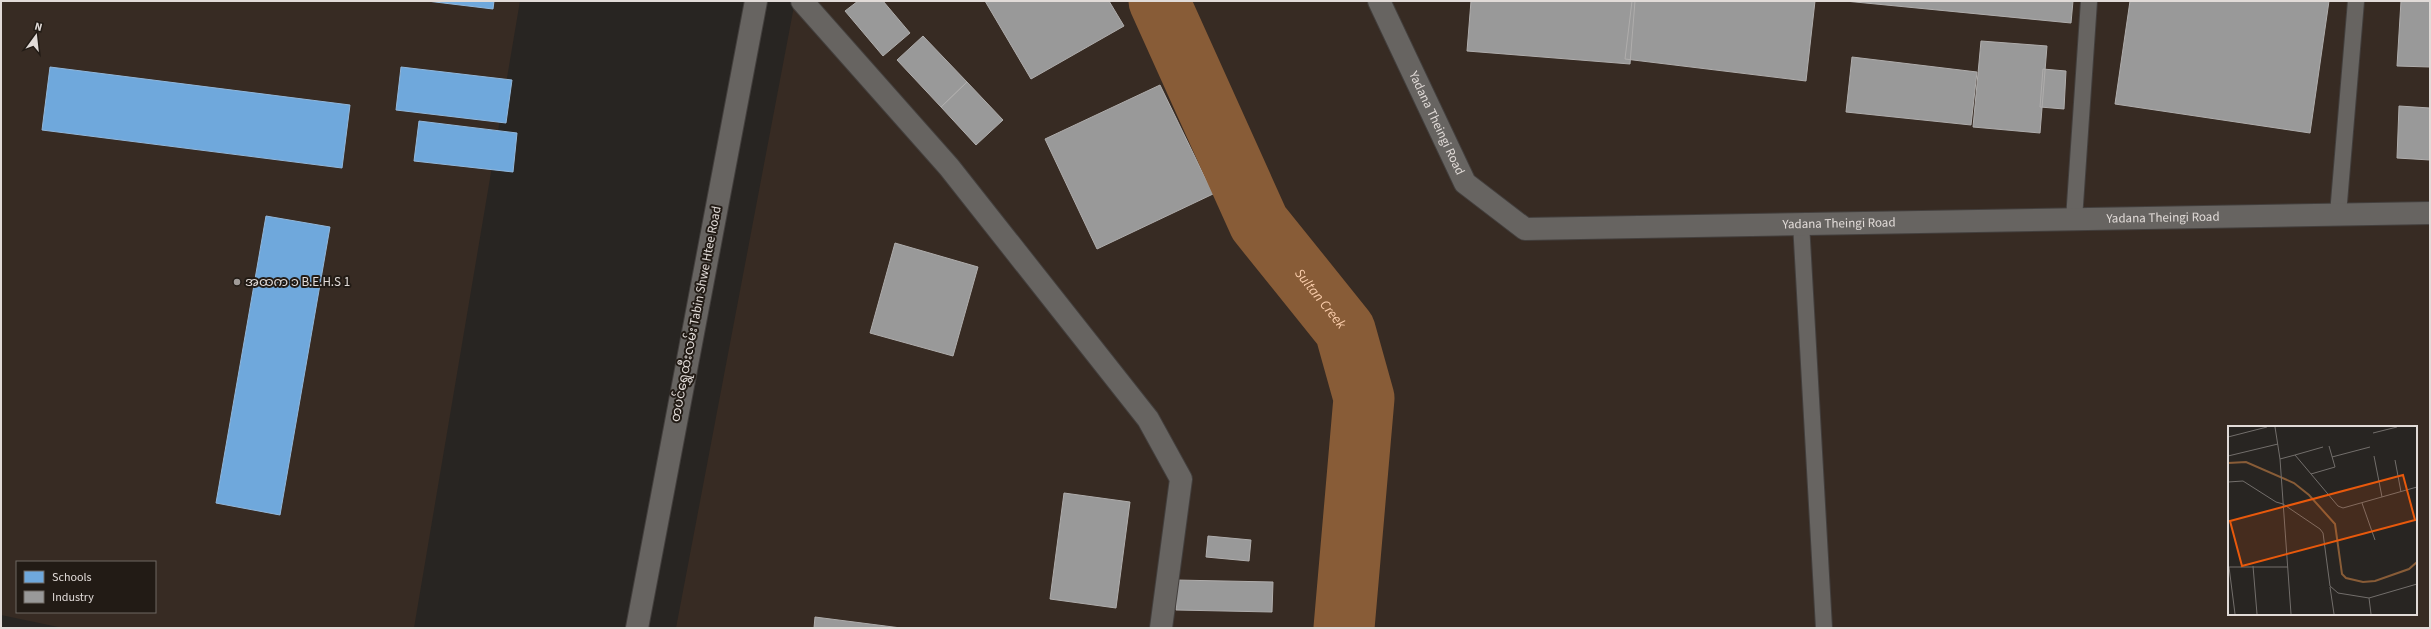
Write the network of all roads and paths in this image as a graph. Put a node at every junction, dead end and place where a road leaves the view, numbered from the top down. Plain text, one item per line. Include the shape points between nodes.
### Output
1 (756, 1) edge
2 (802, 1) edge
3 (1379, 1) edge
4 (2090, 1) edge
5 (2356, 1) edge
6 (2430, 213) edge
7 (2338, 214) junction
8 (2074, 219) junction
9 (1801, 224) junction
10 (637, 628) edge
11 (1161, 628) edge
12 (1824, 628) edge

1 - 10 street, တပင်ရွှေထီးလမ်း Tabin Shwe Htee Road
2 - 11 street via 949,167 1148,419 1181,479
3 - 9 street, Yadana Theingi Road via 1465,183 1525,229
4 - 8 lane
5 - 7 lane
6 - 7 street, Yadana Theingi Road
7 - 8 street, Yadana Theingi Road
8 - 9 street, Yadana Theingi Road
9 - 12 lane

